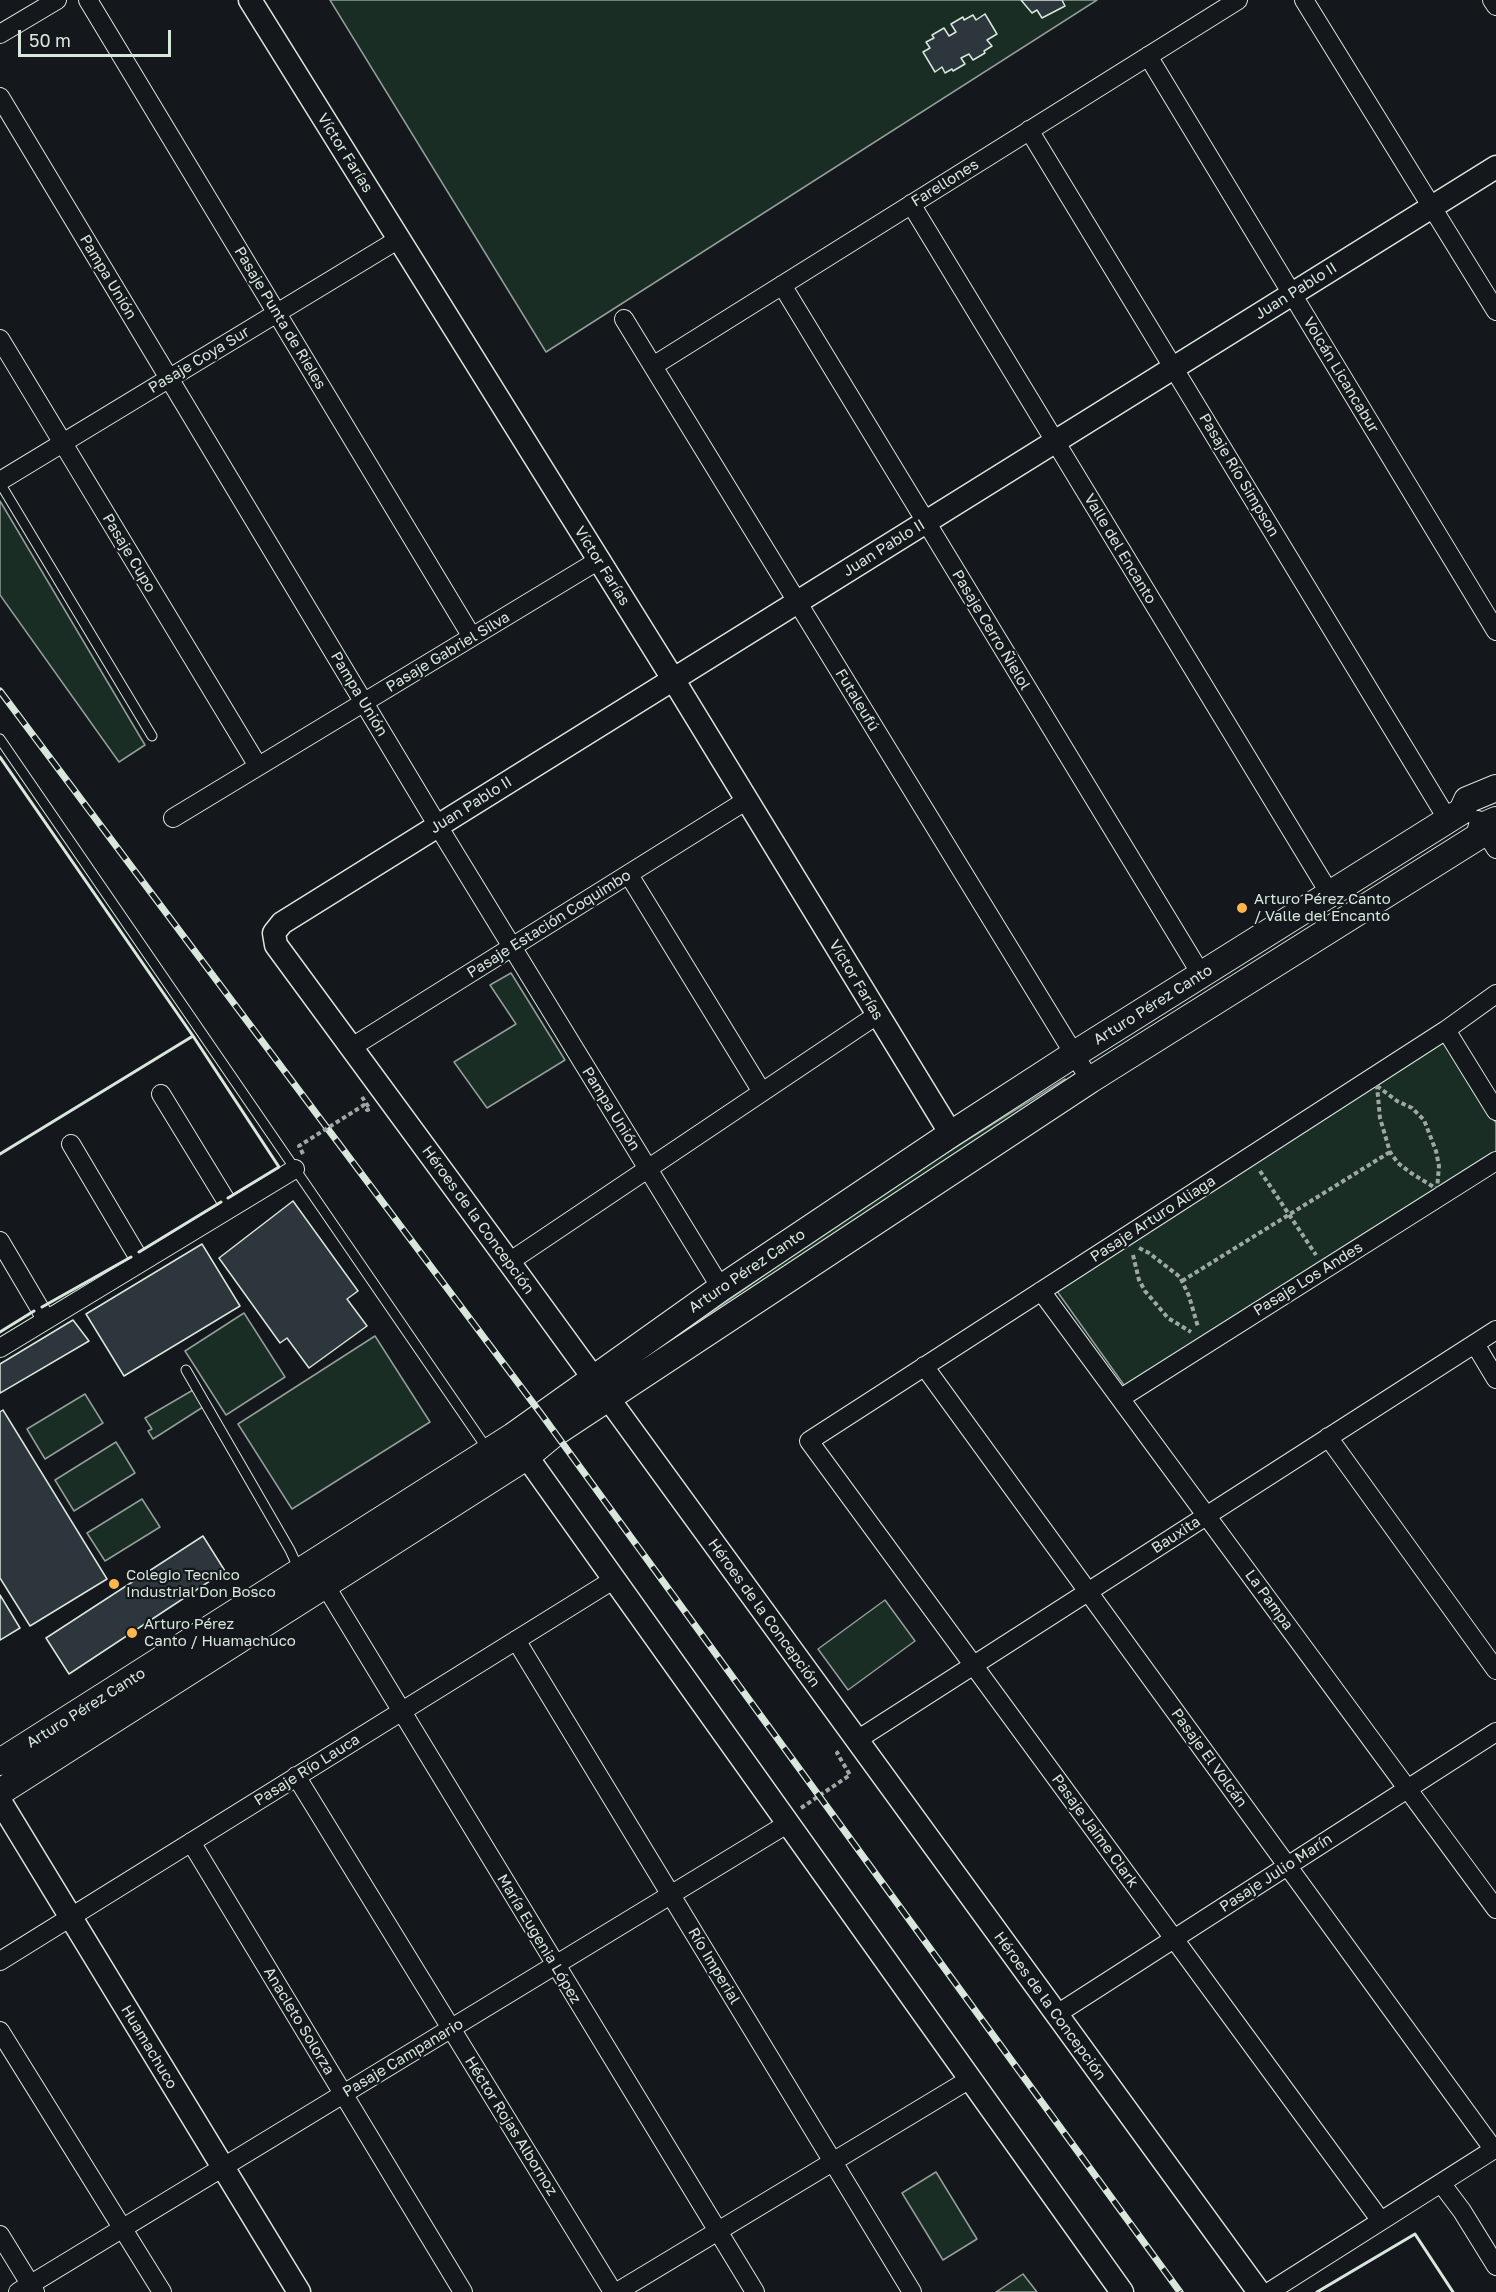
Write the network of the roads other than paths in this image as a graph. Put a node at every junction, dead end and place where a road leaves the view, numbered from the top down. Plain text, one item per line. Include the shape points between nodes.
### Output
1 (57, 0) edge
2 (88, 0) edge
3 (250, 0) edge
4 (1238, 0) edge
5 (1304, 0) edge
6 (1492, 0) edge
7 (1496, 6) edge
8 (0, 34) edge
9 (1148, 56) junction
10 (0, 97) edge
11 (1029, 130) junction
12 (1496, 167) edge
13 (911, 204) junction
14 (1431, 207) junction
15 (399, 239) junction
16 (782, 285) junction
17 (1292, 294) junction
18 (1496, 311) edge
19 (277, 313) junction
20 (624, 319) dead end
21 (0, 339) edge
22 (653, 366) junction
23 (1173, 368) junction
24 (169, 378) junction
25 (1055, 442) junction
26 (63, 443) junction
27 (0, 482) edge
28 (926, 522) junction
29 (599, 560) junction
30 (797, 602) junction
31 (1496, 631) edge
32 (472, 637) junction
33 (673, 679) junction
34 (364, 702) junction
35 (152, 736) dead end
36 (0, 739) edge
37 (258, 766) junction
38 (1496, 788) edge
39 (747, 800) junction
40 (1467, 800) junction
41 (173, 818) dead end
42 (1448, 820) junction
43 (1489, 823) edge
44 (438, 826) junction
45 (1496, 849) edge
46 (629, 874) junction
47 (1330, 894) junction
48 (274, 933) joint
49 (512, 947) junction
50 (1201, 974) junction
51 (1496, 994) edge
52 (877, 1015) junction
53 (1446, 1030) junction
54 (352, 1047) junction
55 (1073, 1055) junction
56 (1090, 1080) junction
57 (762, 1092) junction
58 (160, 1094) dead end
59 (1496, 1112) edge
60 (951, 1134) junction
61 (71, 1144) dead end
62 (1496, 1161) edge
63 (299, 1162) junction
64 (648, 1169) junction
65 (230, 1207) junction
66 (0, 1241) edge
67 (141, 1262) junction
68 (509, 1262) junction
69 (721, 1288) junction
70 (1041, 1291) junction
71 (46, 1319) junction
72 (1496, 1330) edge
73 (1474, 1344) junction
74 (0, 1347) edge
75 (924, 1366) junction
76 (186, 1370) dead end
77 (593, 1378) junction
78 (1496, 1379) edge
79 (1121, 1398) junction
80 (608, 1399) junction
81 (1328, 1437) junction
82 (809, 1441) joint
83 (520, 1446) junction
84 (496, 1462) junction
85 (1207, 1515) junction
86 (300, 1572) junction
87 (613, 1580) junction
88 (325, 1585) junction
89 (1088, 1591) junction
90 (516, 1640) junction
91 (974, 1665) junction
92 (1496, 1670) edge
93 (401, 1712) junction
94 (1496, 1732) edge
95 (857, 1740) junction
96 (0, 1762) edge
97 (296, 1776) junction
98 (1408, 1789) junction
99 (0, 1792) edge
100 (0, 1801) edge
101 (787, 1824) junction
102 (191, 1842) junction
103 (1288, 1866) junction
104 (671, 1895) junction
105 (1496, 1909) edge
106 (71, 1917) junction
107 (1174, 1939) junction
108 (0, 1961) edge
109 (555, 1965) junction
110 (1057, 2014) junction
111 (451, 2029) junction
112 (0, 2031) edge
113 (969, 2079) junction
114 (344, 2094) junction
115 (1495, 2149) edge
116 (833, 2162) junction
117 (223, 2168) junction
118 (1442, 2183) junction
119 (1381, 2221) junction
120 (123, 2228) junction
121 (718, 2231) junction
122 (0, 2235) edge
123 (1496, 2266) edge
124 (28, 2290) edge
125 (162, 2292) edge
126 (299, 2292) edge
127 (463, 2292) edge
128 (615, 2292) edge
129 (755, 2292) edge
130 (912, 2292) edge
131 (1122, 2292) edge
132 (1259, 2292) edge
133 (1269, 2292) edge

1 - 8 street
2 - 19 street, Pasaje Punta de Rieles
3 - 15 street, Víctor Farías
4 - 9 street, Farellones
5 - 14 street
6 - 7 street
9 - 11 street, Farellones
9 - 17 street, Volcán Licancabur
10 - 24 street, Pampa Unión
11 - 13 street, Farellones
11 - 23 street, Pasaje Río Simpson
12 - 14 street, Juan Pablo II
13 - 16 street, Farellones
13 - 25 street, Valle del Encanto
14 - 17 street, Juan Pablo II
14 - 18 street
15 - 19 street, Pasaje Coya Sur
15 - 29 street, Víctor Farías
16 - 22 street, Farellones
16 - 28 street, Pasaje Cerro Ñielol
17 - 23 street, Juan Pablo II
17 - 31 street, Volcán Licancabur
19 - 24 street, Pasaje Coya Sur
19 - 32 street, Pasaje Punta de Rieles
20 - 22 street, Futaleufú
21 - 26 street, Pasaje Cupo
22 - 30 street, Futaleufú
23 - 25 street, Juan Pablo II
23 - 42 street, Pasaje Río Simpson
24 - 26 street, Pasaje Coya Sur
24 - 34 street, Pampa Unión
25 - 28 street, Juan Pablo II
25 - 47 street, Valle del Encanto
26 - 27 street, Pasaje Coya Sur
26 - 37 street, Pasaje Cupo
27 - 35 lane
28 - 30 street, Juan Pablo II
28 - 50 street, Pasaje Cerro Ñielol
29 - 32 street, Pasaje Gabriel Silva
29 - 33 street, Víctor Farías
30 - 33 street, Juan Pablo II
30 - 55 street, Futaleufú
32 - 34 street, Pasaje Gabriel Silva
33 - 39 street, Víctor Farías
33 - 44 street, Juan Pablo II
34 - 37 street, Pasaje Gabriel Silva
34 - 44 street, Pampa Unión
36 - 63 lane
37 - 41 street, Pasaje Gabriel Silva
38 - 40 main road, Arturo Pérez Canto
39 - 46 street, Pasaje Estación Coquimbo
39 - 52 street, Víctor Farías
40 - 42 main road, Arturo Pérez Canto via 1462,811
40 - 43 street
42 - 47 main road, Arturo Pérez Canto
43 - 45 street
43 - 56 main road, Arturo Pérez Canto via 1479,836
44 - 48 street, Juan Pablo II via 282,923
44 - 49 street, Pampa Unión
46 - 49 street, Pasaje Estación Coquimbo
46 - 57 street
47 - 50 main road, Arturo Pérez Canto
48 - 54 street, Héroes de la Concepción via 276,945
49 - 54 street, Pasaje Estación Coquimbo
49 - 64 street, Pampa Unión
50 - 55 main road, Arturo Pérez Canto
51 - 53 street, Pasaje Arturo Aliaga
52 - 57 street
52 - 60 street, Víctor Farías
53 - 59 street
53 - 70 street, Pasaje Arturo Aliaga
54 - 68 street, Héroes de la Concepción
55 - 56 street, Futaleufú
55 - 60 main road, Arturo Pérez Canto
56 - 80 main road, Arturo Pérez Canto
57 - 64 street
58 - 65 street
60 - 69 main road, Arturo Pérez Canto
61 - 67 street
62 - 79 street, Pasaje Los Andes
63 - 65 street
63 - 84 lane
64 - 68 street
64 - 69 street, Pampa Unión
65 - 67 street
66 - 71 street
67 - 71 street
68 - 77 street, Héroes de la Concepción
69 - 77 main road, Arturo Pérez Canto
70 - 75 street, Pasaje Arturo Aliaga
70 - 79 street, La Pampa
71 - 74 street
72 - 73 street, Bauxita
73 - 78 street
73 - 81 street, Bauxita
75 - 82 street, Pasaje Arturo Aliaga
75 - 89 street, Pasaje El Volcán
76 - 86 lane
77 - 80 street, Héroes de la Concepción
77 - 83 main road, Arturo Pérez Canto
79 - 85 street, La Pampa
80 - 83 main road, Arturo Pérez Canto via 555,1433
80 - 95 street, Héroes de la Concepción
81 - 85 street, Bauxita
81 - 92 street
82 - 91 street, Pasaje Jaime Clark
83 - 84 main road, Arturo Pérez Canto
83 - 87 street
84 - 86 main road, Arturo Pérez Canto
84 - 88 main road, Arturo Pérez Canto
85 - 89 street, Bauxita
85 - 98 street, La Pampa
86 - 96 main road, Arturo Pérez Canto
87 - 90 street, Pasaje Río Lauca
87 - 101 street
88 - 93 street, María Eugenia López
88 - 99 main road, Arturo Pérez Canto
89 - 91 street, Bauxita
89 - 103 street, Pasaje El Volcán
90 - 93 street, Pasaje Río Lauca
90 - 104 street, Río Imperial
91 - 95 street, Bauxita
91 - 107 street, Pasaje Jaime Clark
93 - 97 street, Pasaje Río Lauca
93 - 109 street, María Eugenia López
94 - 98 street, Pasaje Julio Marín
95 - 110 street, Héroes de la Concepción
97 - 102 street, Pasaje Río Lauca
97 - 111 street, Héctor Rojas Albornoz
98 - 103 street, Pasaje Julio Marín
98 - 105 street, La Pampa
100 - 106 street, Huamachuco
101 - 104 street, Pasaje Campanario
101 - 113 street
102 - 106 street, Pasaje Río Lauca
102 - 114 street, Anacleto Solorza
103 - 107 street, Pasaje Julio Marín
103 - 115 street, Pasaje El Volcán
104 - 109 street, Pasaje Campanario
104 - 116 street, Río Imperial
106 - 108 street, Pasaje Río Lauca
106 - 117 street, Huamachuco
107 - 110 street, Pasaje Julio Marín
107 - 119 street, Pasaje Jaime Clark
109 - 111 street, Pasaje Campanario
109 - 121 street, María Eugenia López
110 - 132 street, Héroes de la Concepción
111 - 114 street, Pasaje Campanario
111 - 128 street, Héctor Rojas Albornoz
112 - 120 street
113 - 116 street
113 - 131 street
114 - 117 street, Pasaje Campanario
114 - 127 street, Anacleto Solorza
115 - 118 street
116 - 121 street
116 - 130 street, Río Imperial
117 - 120 street, Pasaje Campanario
117 - 126 street, Huamachuco
118 - 119 street
118 - 123 street
119 - 133 street
120 - 124 street, Pasaje Campanario
120 - 125 street
121 - 128 street
121 - 129 street, María Eugenia López
122 - 124 street

